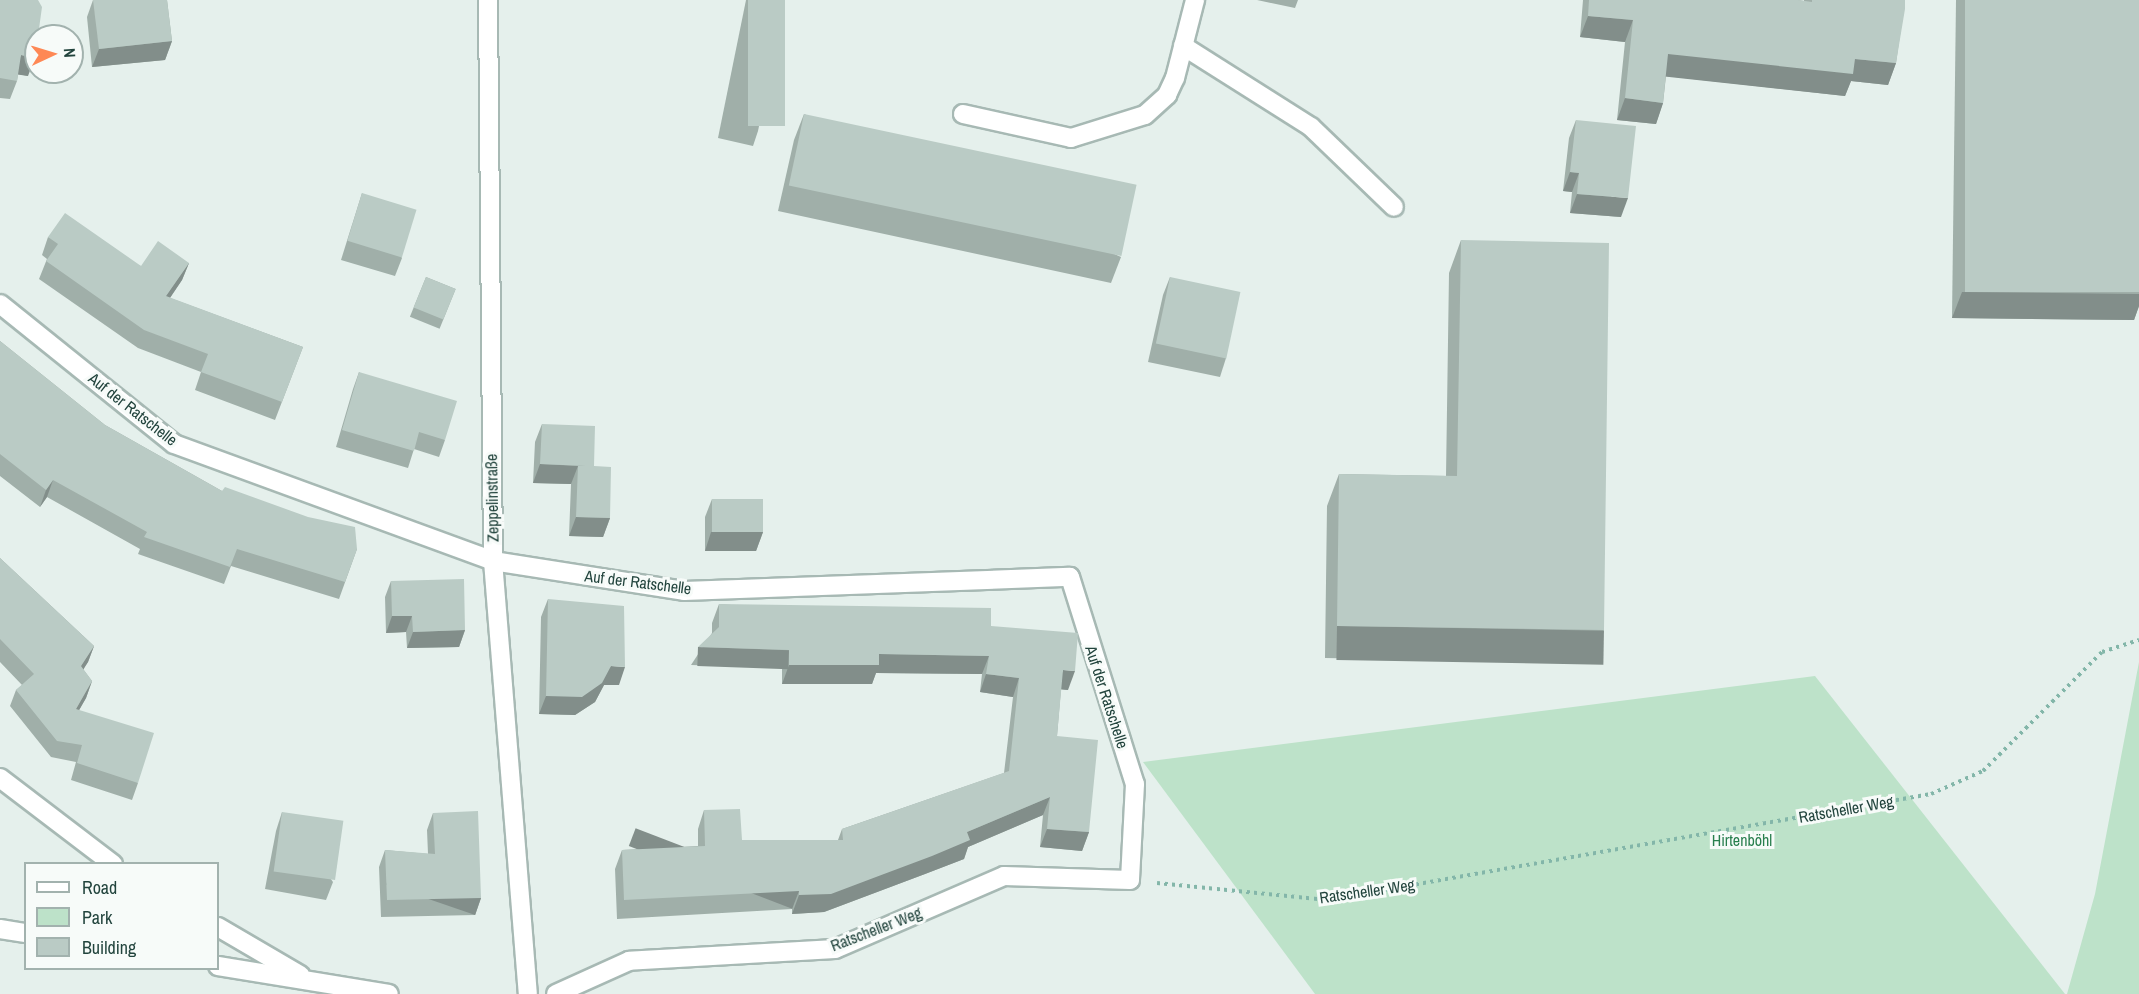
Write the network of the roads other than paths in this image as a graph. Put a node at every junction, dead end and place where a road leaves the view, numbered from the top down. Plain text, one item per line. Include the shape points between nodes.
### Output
1 (488, 0) edge
2 (1195, 0) edge
3 (1183, 46) junction
4 (963, 114) dead end
5 (1394, 207) dead end
6 (0, 304) edge
7 (493, 561) junction
8 (0, 778) edge
9 (110, 862) edge
10 (1130, 880) joint
11 (219, 928) edge
12 (0, 929) edge
13 (24, 933) edge
14 (219, 966) edge
15 (312, 982) junction
16 (389, 994) edge
17 (528, 994) edge
18 (556, 994) edge

1 - 7 street, Zeppelinstraße
2 - 3 street
3 - 4 street via 1167,95 1144,116 1119,127 1071,138
3 - 5 street via 1311,127
6 - 7 street, Auf der Ratschelle via 174,444
7 - 10 street, Auf der Ratschelle via 684,591 1070,578 1135,784
7 - 17 street, Zeppelinstraße
8 - 9 street
10 - 18 street, Ratscheller Weg via 1004,876 835,949 629,961
11 - 15 street
12 - 13 street
14 - 15 street
15 - 16 street

